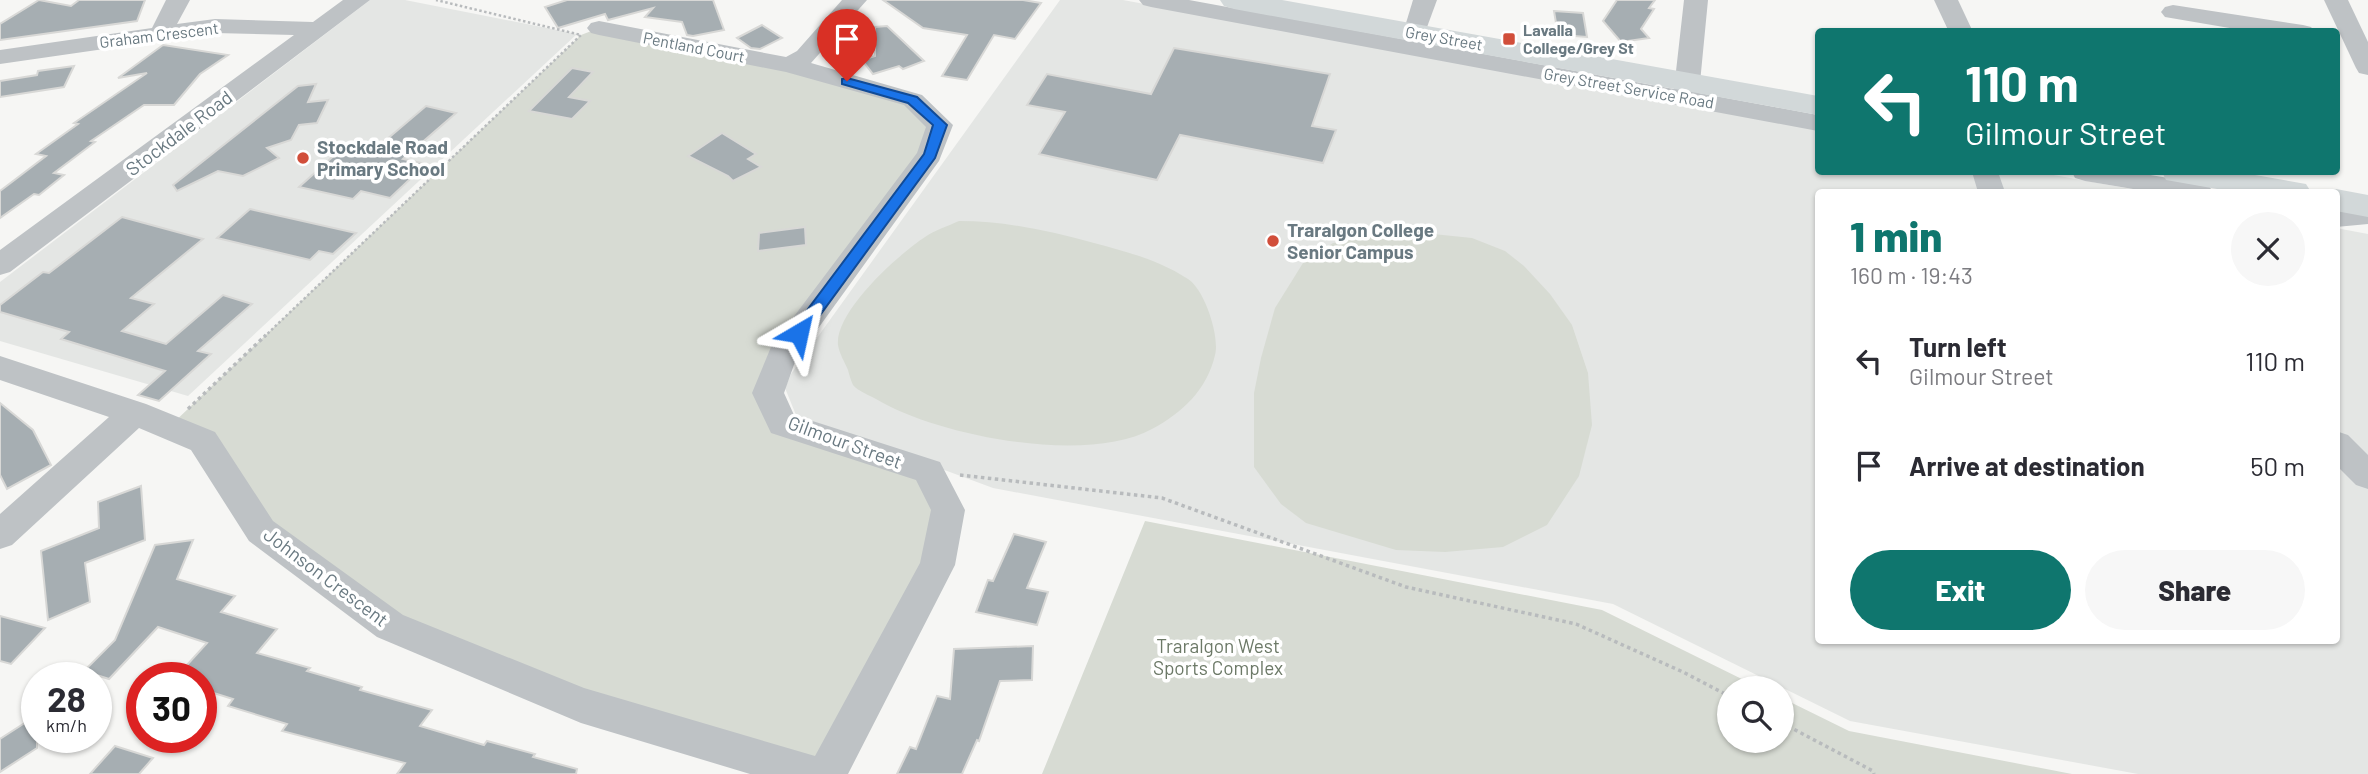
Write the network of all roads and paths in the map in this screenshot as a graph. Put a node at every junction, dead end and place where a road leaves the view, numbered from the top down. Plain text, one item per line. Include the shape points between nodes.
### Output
1 (178, 0) edge
2 (358, 0) edge
3 (436, 0) edge
4 (855, 0) edge
5 (1151, 0) edge
6 (1234, 0) edge
7 (1425, 0) edge
8 (1696, 0) edge
9 (1946, 0) edge
10 (2336, 0) edge
11 (2173, 12) dead end
12 (599, 28) dead end
13 (1959, 28) edge
14 (2277, 28) edge
15 (319, 29) junction
16 (162, 33) junction
17 (1415, 33) junction
18 (1380, 34) junction
19 (2345, 38) edge
20 (0, 57) edge
21 (790, 65) junction
22 (2368, 68) edge
23 (1687, 90) junction
24 (1815, 106) edge
25 (1815, 121) edge
26 (2102, 175) edge
27 (2195, 175) edge
28 (2182, 189) edge
29 (2277, 189) edge
30 (2340, 201) edge
31 (2368, 206) edge
32 (2368, 215) edge
33 (2340, 218) edge
34 (3, 260) edge
35 (0, 368) edge
36 (152, 420) junction
37 (2340, 448) edge
38 (928, 471) junction
39 (2368, 476) edge
40 (0, 535) edge
41 (1717, 690) edge
42 (1794, 729) edge
43 (812, 774) edge
44 (827, 774) edge
45 (1874, 774) edge

1 - 16 street
2 - 15 street, Stockdale Road
3 - 36 path via 581,35
4 - 21 street via 806,56
5 - 18 street, Grey Street Service Road
6 - 18 main road, Grey Street
7 - 17 street
8 - 23 street
9 - 13 street
10 - 19 street
11 - 14 street
12 - 21 street, Pentland Court
15 - 16 street, Graham Crescent via 215,26
15 - 34 street, Stockdale Road
16 - 20 street, Graham Crescent
17 - 18 main road, Grey Street
17 - 23 main road, Grey Street
18 - 23 street, Grey Street Service Road
19 - 22 street
21 - 38 street, Gilmour Street via 913,100 940,125 930,155 782,355 768,393 782,424
23 - 24 main road, Grey Street
23 - 25 street, Grey Street Service Road
26 - 28 street
27 - 29 main road
30 - 31 main road
32 - 33 street
35 - 36 street, Johnson Crescent
36 - 40 street
36 - 43 street, Johnson Crescent via 204,441 261,531 390,626 581,705
37 - 39 street
38 - 41 path via 1163,498 1406,587 1576,624
38 - 44 street, Gilmour Street via 948,510 937,565
42 - 45 path

